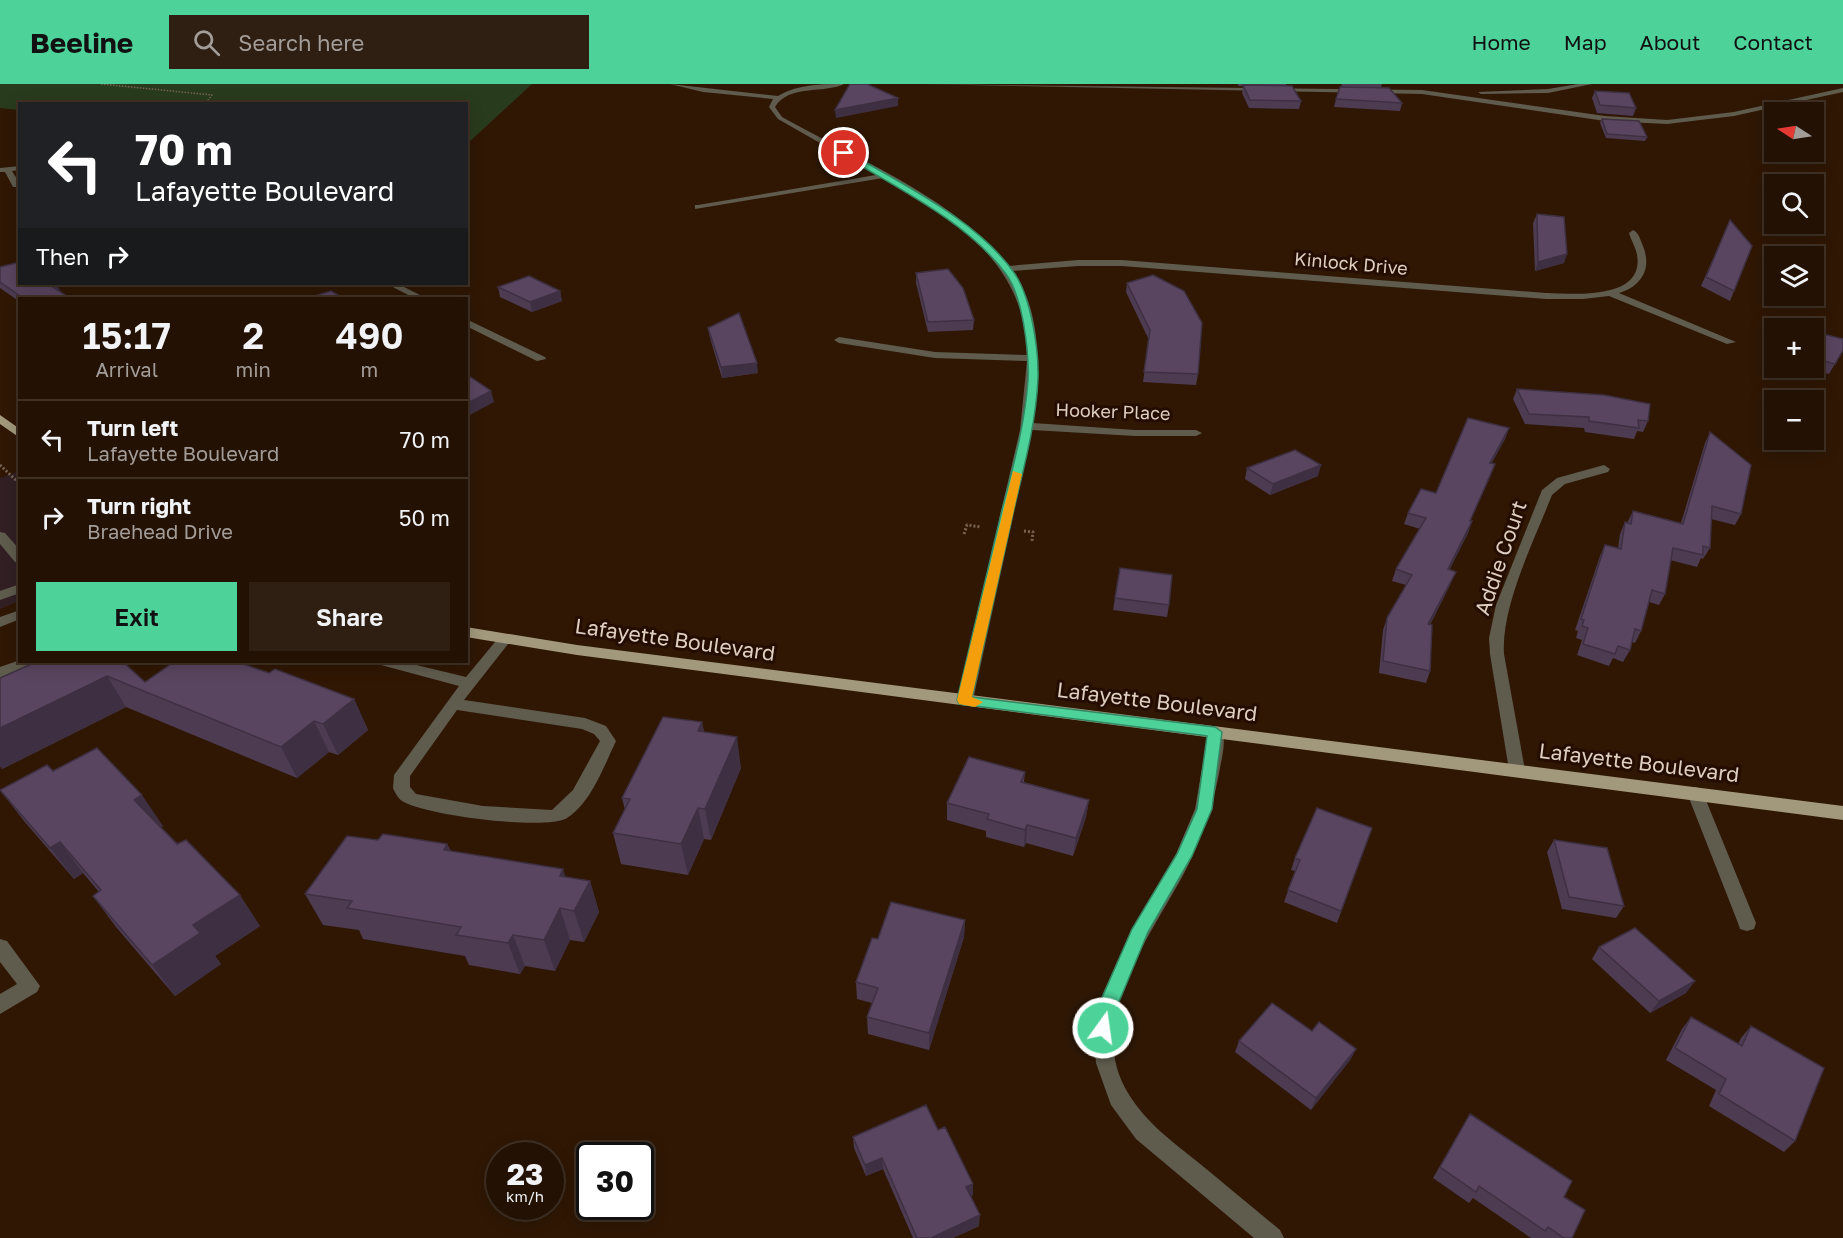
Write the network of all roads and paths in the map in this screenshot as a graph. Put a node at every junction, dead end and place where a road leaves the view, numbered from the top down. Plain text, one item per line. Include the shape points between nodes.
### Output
1 (101, 84) edge
2 (673, 84) edge
3 (841, 84) edge
4 (924, 84) edge
5 (1589, 84) edge
6 (1843, 90) edge
7 (1457, 95) junction
8 (779, 98) junction
9 (207, 102) edge
10 (4, 170) edge
11 (883, 176) junction
12 (16, 185) dead end
13 (699, 207) dead end
14 (1633, 233) dead end
15 (1008, 269) junction
16 (394, 285) edge
17 (1610, 294) junction
18 (419, 297) edge
19 (468, 323) edge
20 (839, 340) dead end
21 (1731, 342) dead end
22 (1032, 358) junction
23 (541, 359) dead end
24 (0, 418) edge
25 (1028, 426) junction
26 (18, 433) edge
27 (1196, 433) dead end
28 (0, 465) edge
29 (1604, 469) dead end
30 (18, 482) edge
31 (0, 537) edge
32 (18, 557) edge
33 (18, 589) edge
34 (0, 596) edge
35 (18, 615) edge
36 (0, 622) edge
37 (468, 632) edge
38 (505, 639) junction
39 (25, 663) edge
40 (390, 663) edge
41 (0, 673) edge
42 (469, 683) junction
43 (964, 700) junction
44 (453, 704) junction
45 (1215, 732) junction
46 (1517, 770) junction
47 (1695, 794) junction
48 (1843, 813) edge
49 (1747, 923) dead end
50 (0, 947) edge
51 (0, 1005) edge
52 (1272, 1238) edge

1 - 9 path via 212,95
2 - 8 street
3 - 8 street via 807,88
4 - 7 street
5 - 7 street via 1548,91
6 - 7 street via 1731,114 1667,122 1603,119
8 - 11 street via 772,107 780,118
10 - 12 street
11 - 13 street
11 - 15 street via 967,231
14 - 17 street, Kinlock Drive via 1641,246 1641,272 1633,285
15 - 17 street, Kinlock Drive via 1078,262 1122,263 1546,296
15 - 22 street via 1020,294
16 - 18 street
17 - 21 street
19 - 23 street
20 - 22 street via 935,355
22 - 25 street
24 - 26 main road
25 - 27 street, Hooker Place
25 - 43 street
28 - 30 path
29 - 46 street, Addie Court via 1562,481 1546,494 1503,604 1497,654
31 - 32 street
33 - 34 street
35 - 36 street
37 - 38 main road, Lafayette Boulevard
38 - 42 street
38 - 43 main road, Lafayette Boulevard
39 - 41 street
40 - 42 street
42 - 44 street
43 - 45 main road, Lafayette Boulevard
44 - 44 street via 402,775 401,788 409,797 443,806 532,818 556,816 572,805 608,741 600,730 585,724
45 - 46 main road, Lafayette Boulevard
45 - 52 street via 1204,809 1184,856 1141,929 1106,1009 1106,1063 1119,1098 1144,1132
46 - 47 main road, Lafayette Boulevard
47 - 48 main road, Lafayette Boulevard
47 - 49 street
50 - 51 street via 30,986

